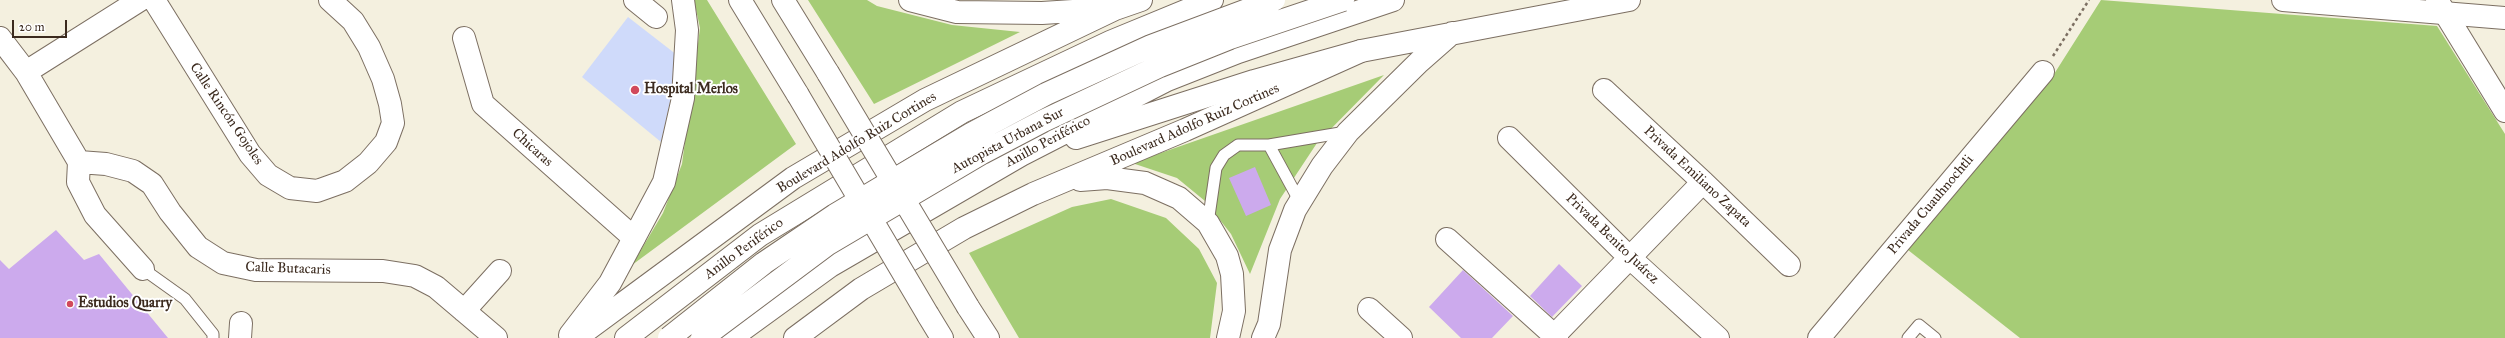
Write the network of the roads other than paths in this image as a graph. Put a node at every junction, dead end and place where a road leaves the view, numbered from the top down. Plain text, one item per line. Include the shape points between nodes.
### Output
1 (140, 0) edge
2 (154, 0) edge
3 (330, 0) edge
4 (635, 0) edge
5 (683, 0) edge
6 (740, 0) edge
7 (783, 0) edge
8 (910, 0) edge
9 (1142, 0) edge
10 (1174, 0) edge
11 (1212, 0) edge
12 (1274, 0) edge
13 (1343, 0) edge
14 (1394, 0) edge
15 (1629, 0) edge
16 (2283, 0) edge
17 (2441, 7) edge
18 (1115, 9) junction
19 (656, 17) dead end
20 (2505, 18) edge
21 (1453, 33) junction
22 (0, 38) edge
23 (464, 38) dead end
24 (1361, 51) junction
25 (26, 72) junction
26 (2043, 72) road end
27 (1604, 90) dead end
28 (2505, 111) edge
29 (962, 112) junction
30 (1348, 132) junction
31 (1509, 138) dead end
32 (1270, 145) junction
33 (1021, 155) junction
34 (79, 162) junction
35 (1703, 182) junction
36 (1033, 194) junction
37 (1300, 202) junction
38 (1208, 223) junction
39 (634, 238) junction
40 (1447, 239) dead end
41 (1629, 257) junction
42 (1789, 265) dead end
43 (143, 269) joint
44 (500, 271) dead end
45 (1369, 309) dead end
46 (464, 311) junction
47 (802, 336) edge
48 (1554, 337) edge
49 (213, 338) edge
50 (496, 338) edge
51 (567, 338) edge
52 (576, 338) edge
53 (626, 338) edge
54 (669, 338) edge
55 (702, 338) edge
56 (731, 338) edge
57 (942, 338) edge
58 (988, 338) edge
59 (1228, 338) edge
60 (1263, 338) edge
61 (1401, 338) edge
62 (1718, 338) edge
63 (1819, 338) edge
64 (1908, 338) edge
65 (1935, 338) edge

1 - 25 main road
2 - 3 main road, Calle Rincón Gojoles via 250,154 268,175 290,188 317,191 345,181 368,163 386,142 393,123 390,104 369,47 352,21
4 - 19 main road
5 - 39 main road via 687,30 683,98 664,182
6 - 57 main road, bridge
7 - 58 main road, bridge
8 - 18 main road via 957,12 1042,13
9 - 18 main road, Boulevard Adolfo Ruiz Cortines
10 - 29 main road via 1045,60
11 - 29 main road, Anillo Periférico via 1110,42
12 - 54 main road, Autopista Urbana Sur, bridge via 1151,46 1046,94 971,134 904,172 764,263
13 - 55 main road, Autopista Urbana Sur, bridge via 1230,38 1160,66 982,153 828,244
14 - 33 main road, Anillo Periférico via 1238,52 1167,80
15 - 21 main road, Boulevard Adolfo Ruiz Cortines
16 - 17 main road
17 - 20 main road
17 - 28 main road
18 - 52 main road, Boulevard Adolfo Ruiz Cortines via 925,100 793,178
21 - 24 main road, Boulevard Adolfo Ruiz Cortines
21 - 30 main road via 1419,62
22 - 25 main road
23 - 39 main road, Chicaras via 483,104
24 - 33 main road via 1254,81
24 - 36 main road, Boulevard Adolfo Ruiz Cortines via 1192,127
25 - 34 main road
26 - 63 main road, Privada Cuauhnochtli
27 - 35 main road, Privada Emiliano Zapata
29 - 53 main road, Anillo Periférico via 760,235
30 - 32 lane
30 - 37 main road via 1322,166
31 - 41 main road, Privada Benito Juárez
32 - 37 lane
32 - 38 lane via 1238,145 1224,155 1216,168
33 - 56 main road, Anillo Periférico via 830,266
34 - 43 main road via 78,182 95,215
34 - 46 main road, Calle Butacaris via 106,164 133,171 152,184 198,247 223,263 256,270 384,271 415,276 436,287
35 - 41 main road
35 - 42 main road, Privada Emiliano Zapata
36 - 38 main road via 1051,187 1088,179 1126,180 1162,189 1179,198
36 - 47 main road, Boulevard Adolfo Ruiz Cortines via 964,228 861,289
37 - 60 main road via 1280,250 1269,324
38 - 59 main road via 1227,256 1232,274 1234,311
39 - 51 main road via 610,283
40 - 48 main road
41 - 48 main road
41 - 62 main road, Privada Benito Juárez
43 - 49 lane via 185,299 213,334
44 - 46 main road
45 - 61 main road
46 - 50 main road, Calle Butacaris
64 - 65 lane via 1919,324

